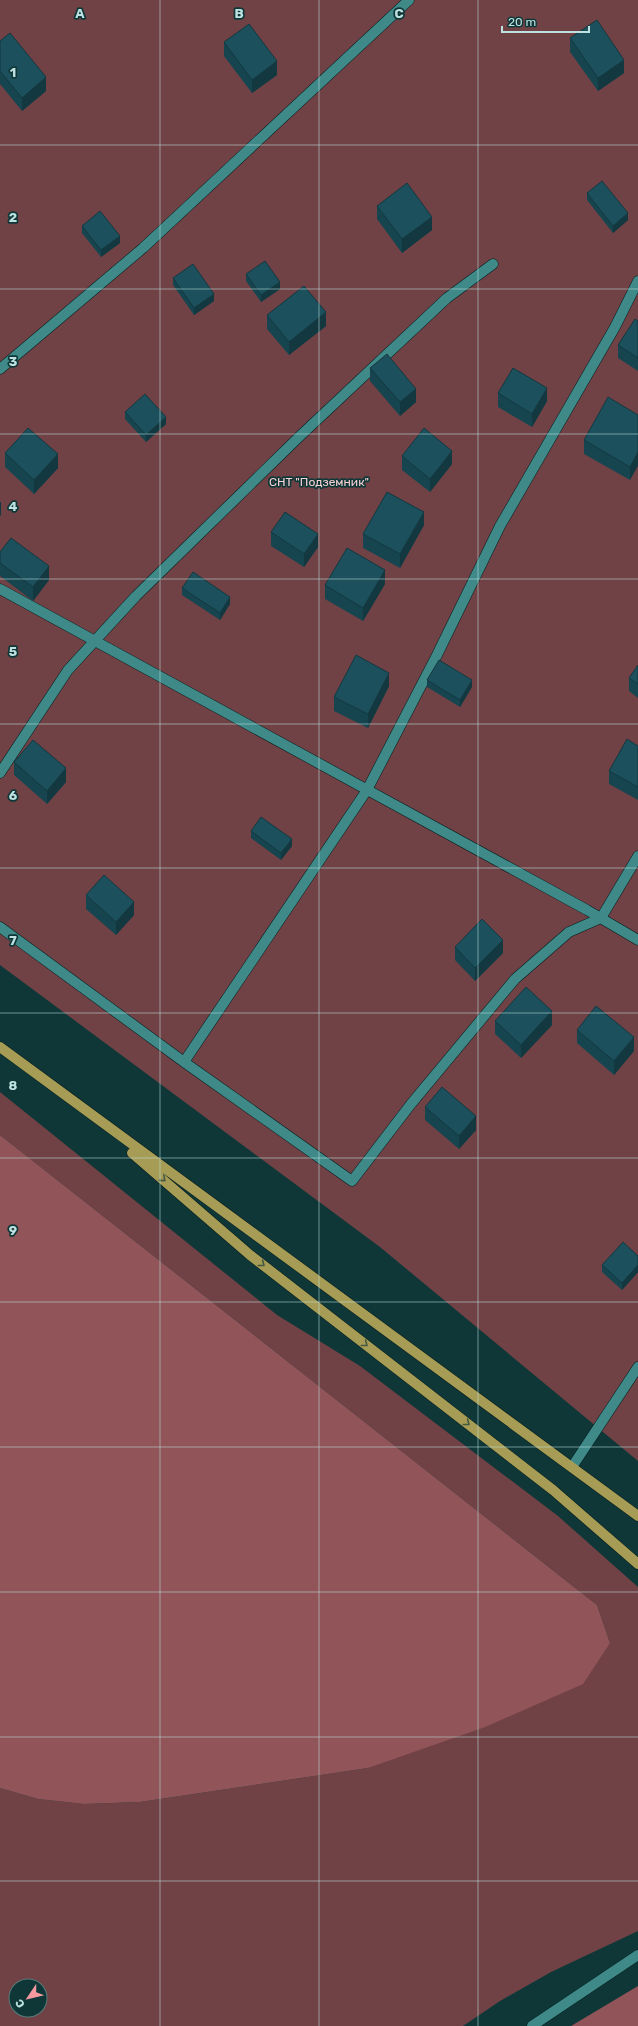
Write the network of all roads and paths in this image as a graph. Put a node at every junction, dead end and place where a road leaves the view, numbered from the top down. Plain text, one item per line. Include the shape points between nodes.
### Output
1 (409, 0) edge
2 (493, 264) dead end
3 (638, 281) edge
4 (0, 370) edge
5 (0, 589) edge
6 (94, 641) junction
7 (0, 773) edge
8 (367, 790) junction
9 (638, 856) edge
10 (601, 918) junction
11 (0, 927) edge
12 (638, 940) edge
13 (0, 1047) edge
14 (184, 1062) junction
15 (81, 1108) junction
16 (638, 1367) edge
17 (572, 1467) junction
18 (638, 1516) edge
19 (638, 1564) edge
20 (638, 1955) edge
21 (532, 2026) edge

1 - 4 street via 143,248
2 - 6 street via 447,298 301,435 136,596
3 - 8 street via 615,327 500,526
5 - 6 street
6 - 7 street via 68,670
6 - 8 street
8 - 10 street
8 - 14 street
9 - 10 street
10 - 12 street
10 - 14 street via 569,932 515,979 411,1104 352,1181
11 - 14 street
13 - 15 main road
15 - 17 main road
15 -> 19 main road via 250,1254 553,1490
16 - 17 street
17 - 18 main road
20 - 21 street

